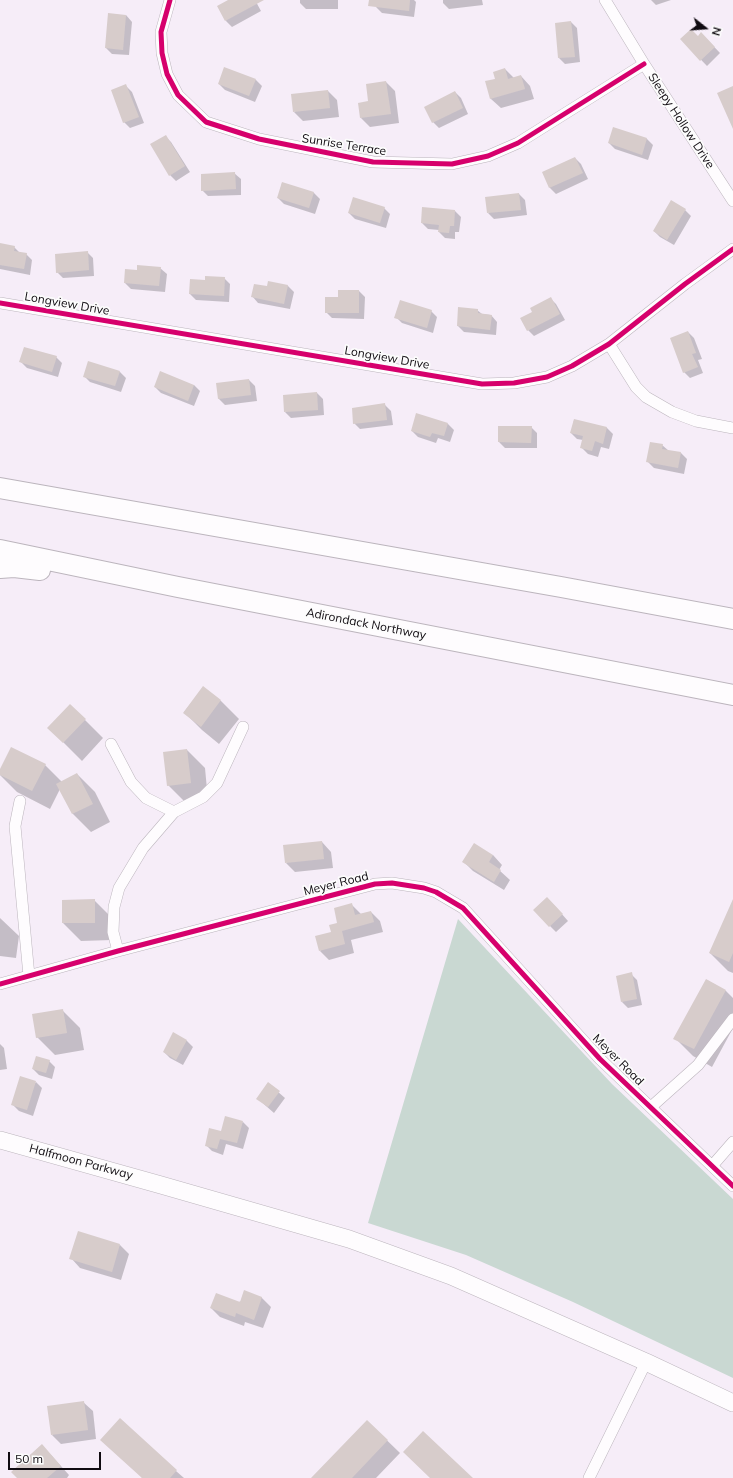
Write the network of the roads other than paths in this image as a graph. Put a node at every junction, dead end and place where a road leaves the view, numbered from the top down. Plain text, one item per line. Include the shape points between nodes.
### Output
1 (170, 0) edge
2 (605, 0) edge
3 (644, 64) junction
4 (733, 201) edge
5 (733, 250) edge
6 (0, 303) edge
7 (609, 344) junction
8 (733, 428) edge
9 (0, 488) edge
10 (0, 550) edge
11 (0, 568) edge
12 (178, 587) junction
13 (733, 619) edge
14 (733, 695) edge
15 (243, 727) dead end
16 (111, 744) dead end
17 (20, 801) dead end
18 (174, 812) junction
19 (118, 951) junction
20 (29, 976) junction
21 (0, 984) edge
22 (733, 1019) edge
23 (651, 1107) junction
24 (0, 1140) edge
25 (733, 1142) edge
26 (712, 1166) junction
27 (733, 1186) edge
28 (646, 1362) junction
29 (733, 1403) edge
30 (589, 1478) edge

1 - 3 street, Sunrise Terrace via 161,32 167,74 178,95 206,122 259,140 374,162 452,164 488,156 518,143
2 - 3 street, Sleepy Hollow Drive
3 - 4 street, Sleepy Hollow Drive
5 - 7 street, Longview Drive
6 - 7 street, Longview Drive via 482,384 514,383 547,376 572,366
7 - 8 street via 636,387 646,396 672,412 696,421
9 - 13 highway
10 - 12 highway, Adirondack Northway
11 - 12 highway via 14,567
12 - 14 highway, Adirondack Northway
15 - 18 street via 217,783 203,796
16 - 18 street via 131,782 146,798
17 - 20 street via 15,826
18 - 19 street via 143,848 119,888 114,907 113,932
19 - 20 street, Meyer Road
19 - 23 street, Meyer Road via 375,884 392,883 424,888 463,908 600,1059
20 - 21 street, Meyer Road
22 - 23 street via 698,1064
23 - 26 street, Meyer Road
24 - 28 main road, Halfmoon Parkway via 349,1239 450,1276
25 - 26 street
26 - 27 street, Meyer Road
28 - 29 main road, Halfmoon Parkway
28 - 30 street

